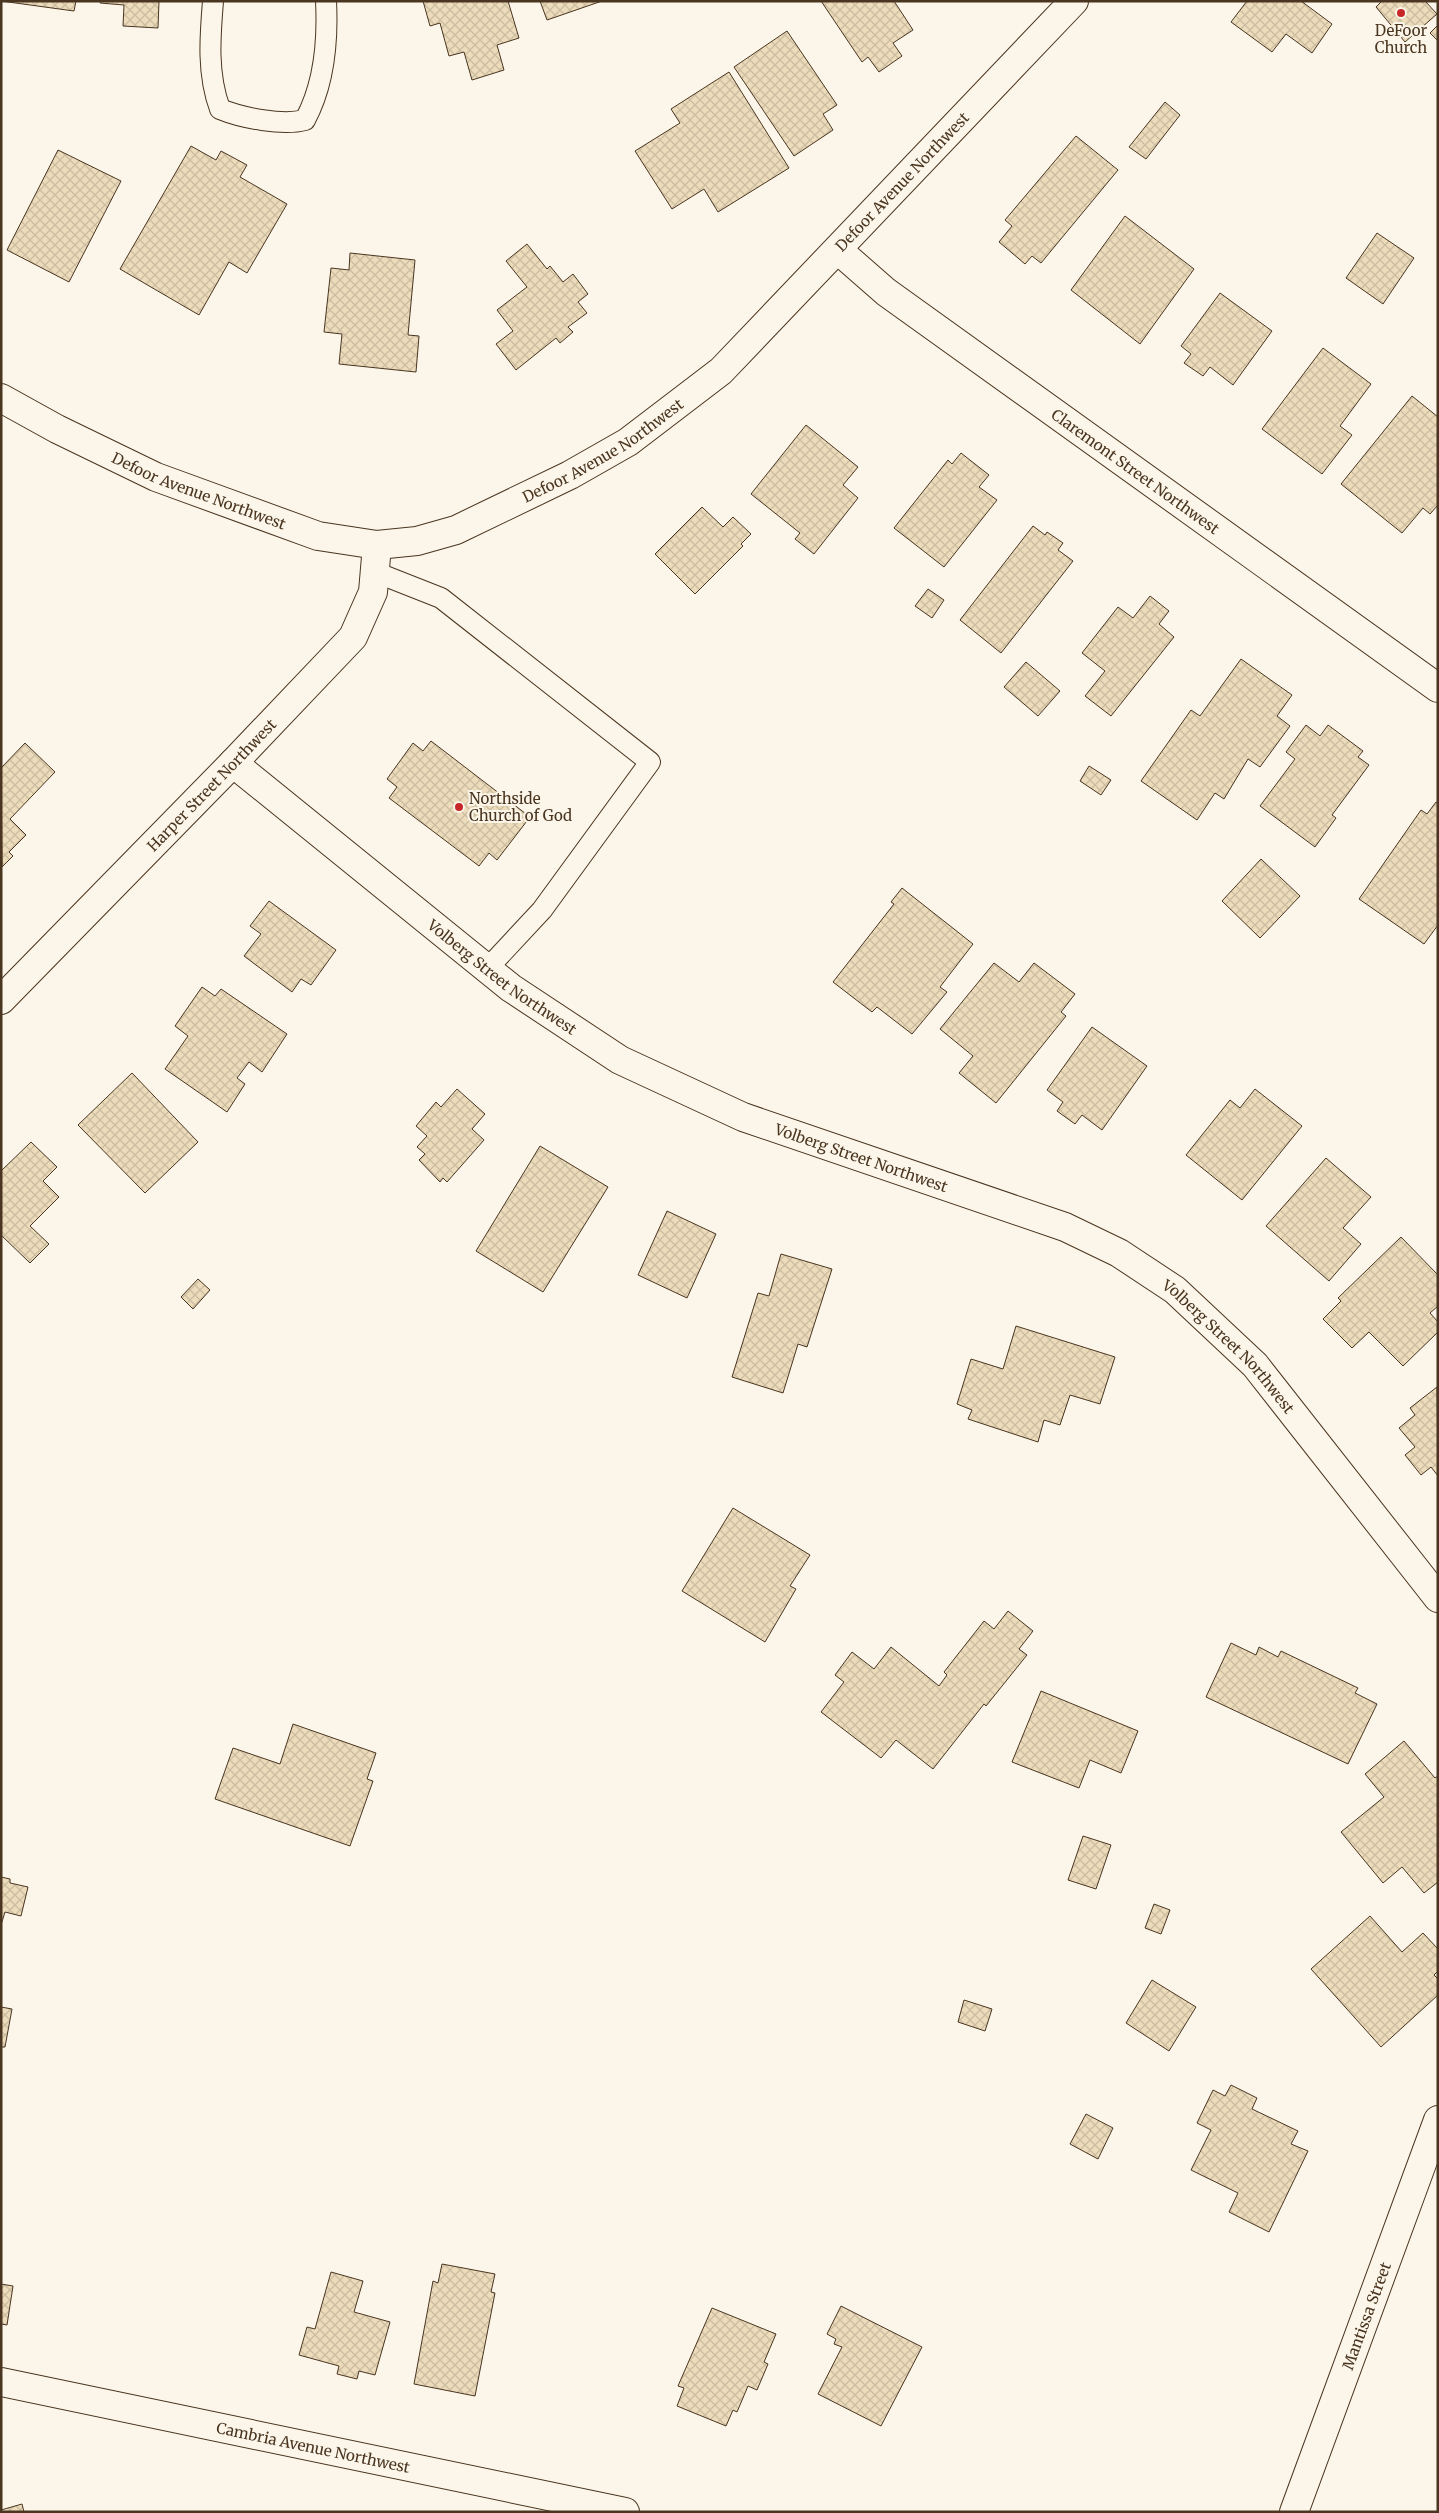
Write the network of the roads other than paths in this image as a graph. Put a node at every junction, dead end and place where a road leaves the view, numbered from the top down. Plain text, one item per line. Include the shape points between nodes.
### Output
1 (213, 1) edge
2 (326, 1) edge
3 (1074, 1) edge
4 (838, 250) junction
5 (1, 398) edge
6 (377, 545) junction
7 (375, 572) junction
8 (1438, 688) edge
9 (233, 763) junction
10 (488, 969) junction
11 (1, 1000) edge
12 (1438, 1598) edge
13 (1438, 2120) edge
14 (1, 2382) edge
15 (625, 2512) edge
16 (1294, 2512) edge

1 - 2 lane via 210,48 215,95 220,108 233,114 293,123 305,120 314,105 328,36
3 - 4 street, Defoor Avenue Northwest
4 - 6 street, Defoor Avenue Northwest via 721,371 628,442 570,475 456,530 417,541
4 - 8 street, Claremont Street Northwest via 886,292
5 - 6 street, Defoor Avenue Northwest via 156,477 318,536
6 - 7 street, Harper Street Northwest
7 - 9 street, Harper Street Northwest via 373,592 353,637
7 - 10 lane via 441,598 650,762 542,910
9 - 10 street, Volberg Street Northwest
9 - 11 street, Harper Street Northwest
10 - 12 street, Volberg Street Northwest via 510,988 620,1060 743,1117 1066,1227 1119,1253 1175,1290 1255,1366
13 - 16 street, Mantissa Street
14 - 15 street, Cambria Avenue Northwest

